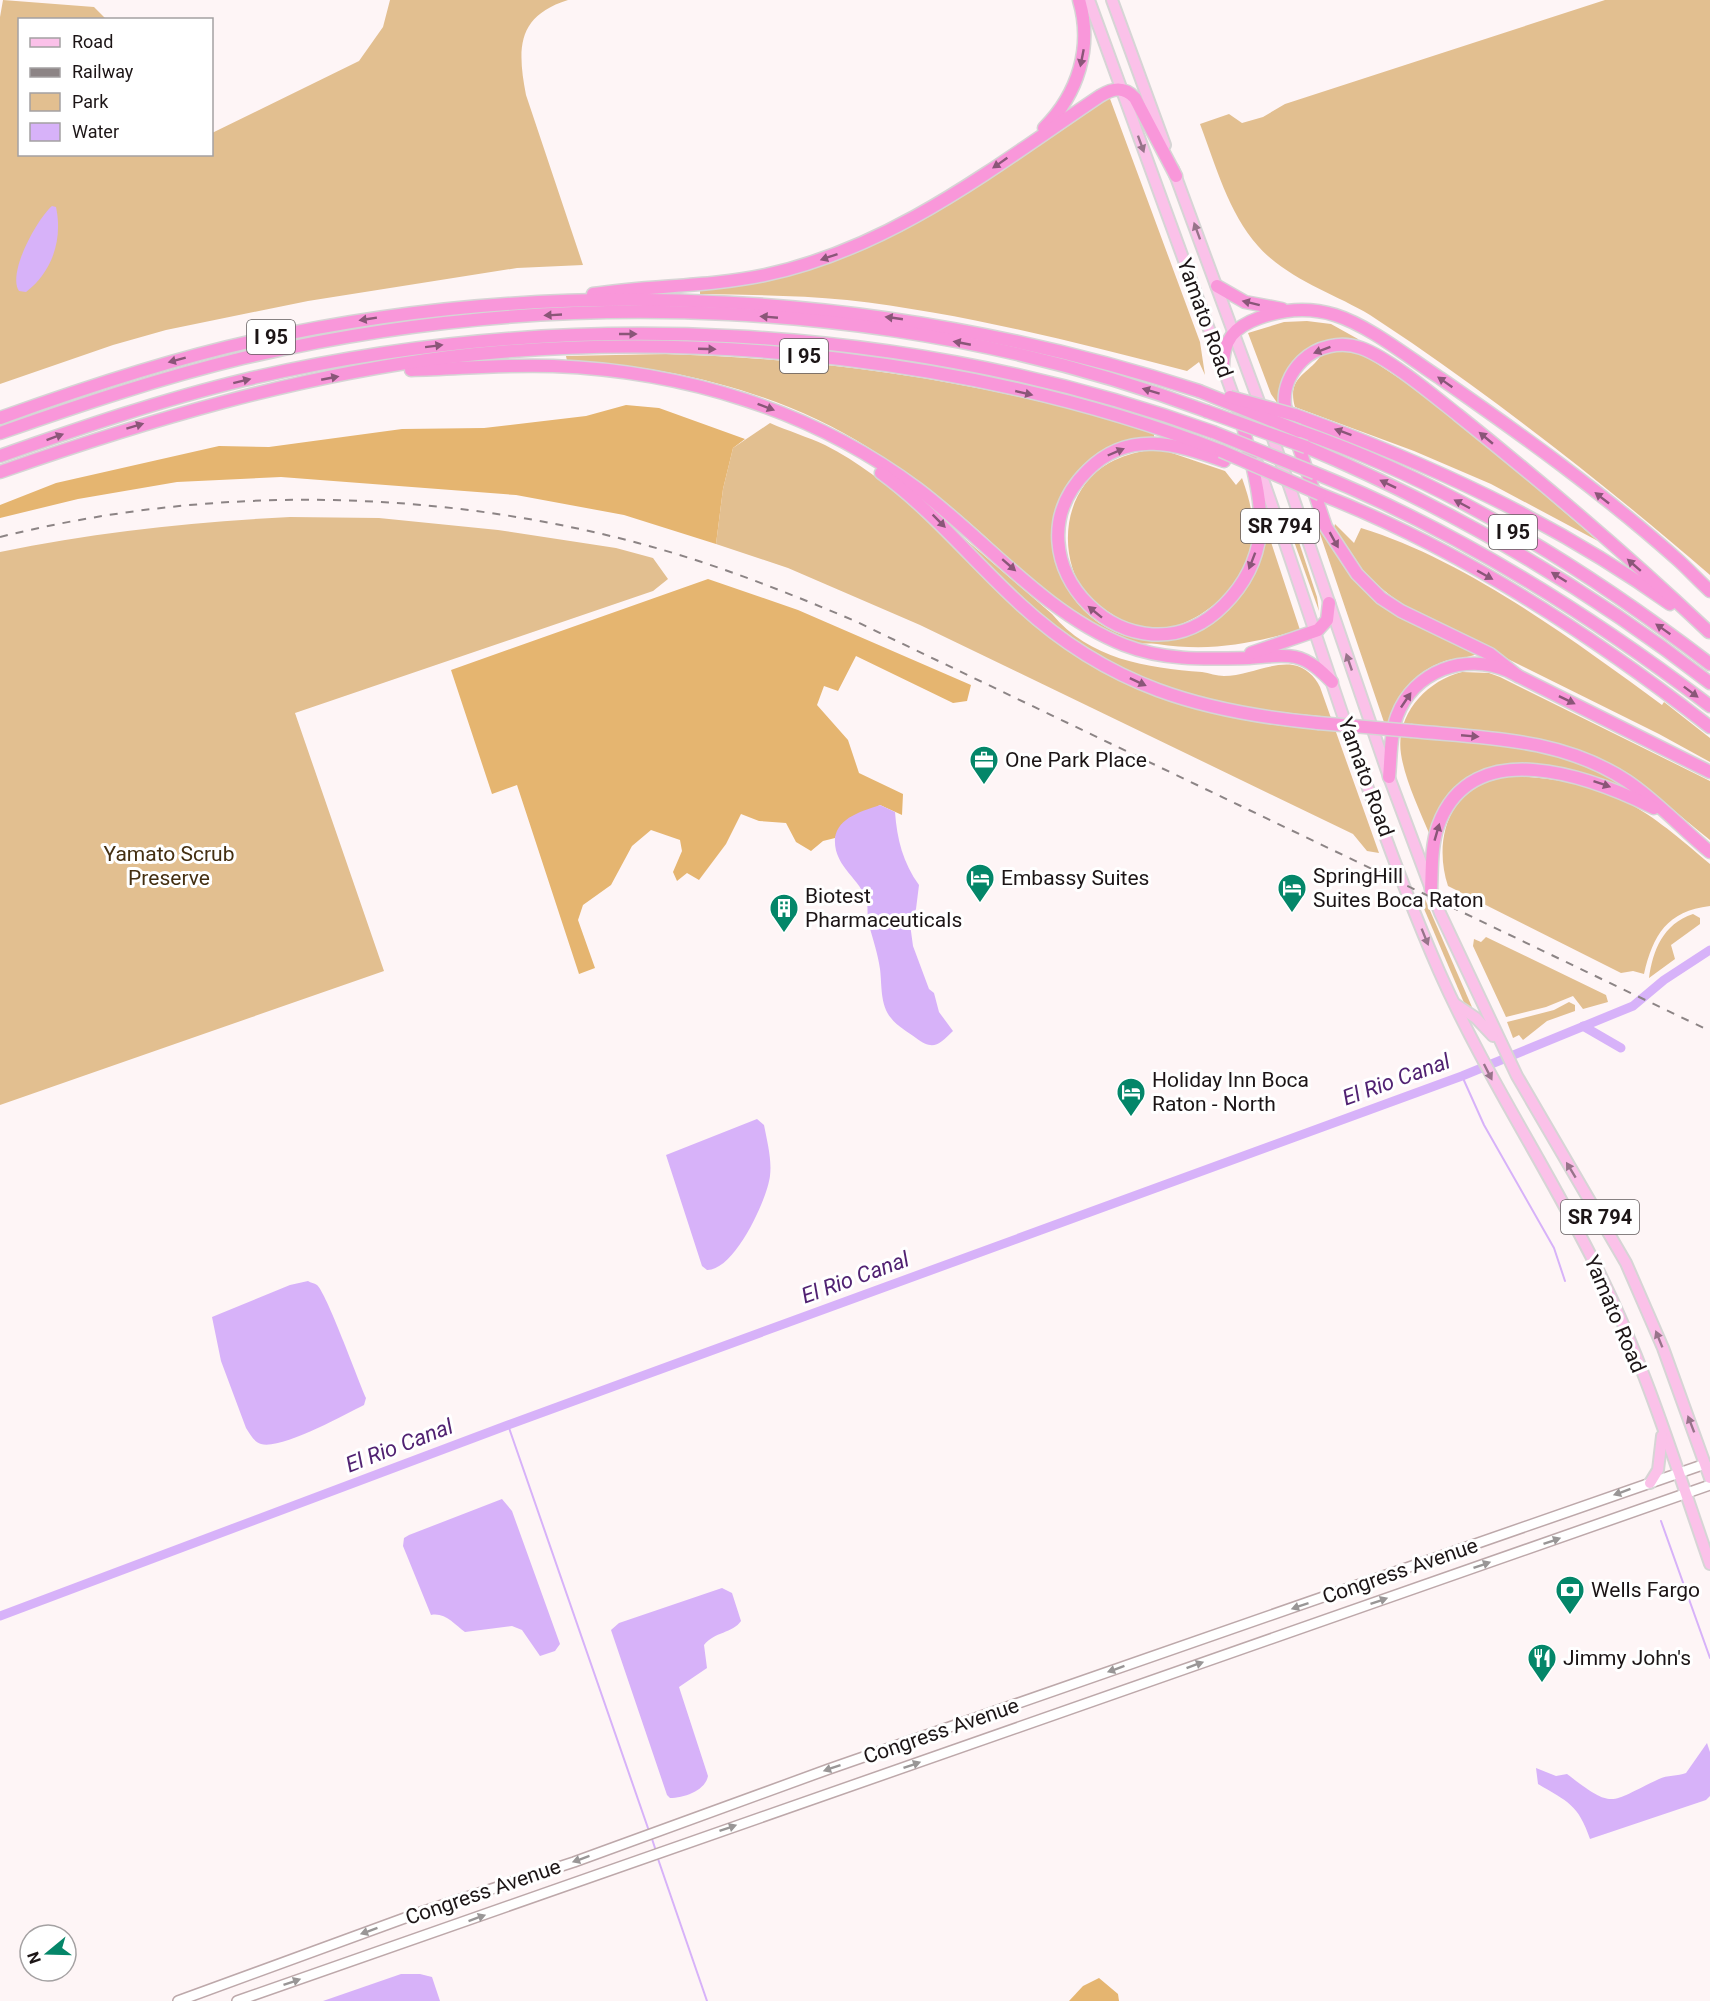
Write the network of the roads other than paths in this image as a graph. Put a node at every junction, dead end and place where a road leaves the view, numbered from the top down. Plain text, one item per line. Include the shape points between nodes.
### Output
1 (1079, 0) edge
2 (1089, 0) edge
3 (1112, 0) edge
4 (1120, 89) junction
5 (1028, 144) junction
6 (1176, 176) junction
7 (1217, 286) junction
8 (551, 300) junction
9 (1289, 310) junction
10 (1234, 331) junction
11 (1223, 368) junction
12 (376, 370) junction
13 (1199, 391) junction
14 (788, 416) junction
15 (0, 418) edge
16 (1242, 421) junction
17 (0, 433) edge
18 (0, 456) edge
19 (1222, 456) junction
20 (0, 472) edge
21 (1680, 561) junction
22 (1710, 582) edge
23 (1710, 591) edge
24 (1329, 603) junction
25 (1315, 632) junction
26 (1709, 632) edge
27 (1229, 658) junction
28 (1710, 664) edge
29 (1518, 676) junction
30 (1332, 682) junction
31 (1710, 683) edge
32 (1710, 706) edge
33 (1710, 728) edge
34 (1710, 772) edge
35 (1389, 777) junction
36 (1662, 812) junction
37 (1710, 852) edge
38 (1431, 890) junction
39 (1454, 1003) junction
40 (1501, 1045) junction
41 (1663, 1433) junction
42 (1705, 1464) junction
43 (1678, 1473) junction
44 (1710, 1478) edge
45 (1650, 1483) junction
46 (1710, 1485) edge
47 (1686, 1494) junction
48 (1710, 1564) edge
49 (195, 1997) edge
50 (178, 2001) edge
51 (237, 2001) edge

1 -> 5 highway via 1085,40 1077,77 1057,113
2 - 4 main road, Yamato Road / SR 794
3 - 6 main road, Yamato Road / SR 794
4 - 5 highway via 1103,94
4 - 6 highway via 1129,92 1137,102
4 -> 11 main road, Yamato Road / SR 794
5 -> 8 highway via 919,216 827,258 735,281
7 -> 6 main road, Yamato Road / SR 794
9 -> 7 highway via 1245,302
7 - 10 main road, Yamato Road / SR 794
13 -> 8 highway, I 95 via 1041,346 912,321 752,304
8 -> 15 highway, I 95 via 400,315 280,335 119,377
9 - 10 highway via 1248,322
21 -> 9 highway via 1536,446 1412,360 1347,320 1322,312
10 - 11 highway via 1225,348
10 - 24 main road, Yamato Road / SR 794
11 - 16 main road, Yamato Road / SR 794
12 -> 14 highway via 529,365 613,370 718,390
12 -> 19 highway, I 95 via 446,358 590,347 712,349 801,356 890,367 1009,389 1124,419
20 -> 12 highway, I 95 via 193,409
26 -> 13 highway, bridge via 1611,565 1505,504 1396,453 1295,415 1258,402
28 -> 13 highway, I 95, bridge via 1597,584 1494,522 1395,471
14 -> 27 highway via 842,441 902,478 943,508 1056,606 1099,634 1161,656
14 -> 36 highway, bridge via 894,482 1057,635 1150,688 1251,716 1514,740 1565,752 1626,780
16 -> 19 highway via 1260,530 1253,561 1234,594 1203,621 1166,633 1129,630 1093,611 1070,582 1059,548 1064,510 1081,478 1112,453 1146,444 1178,446
16 - 25 main road, Yamato Road / SR 794
31 -> 17 highway, bridge via 1586,595 1501,543 1421,500 1306,447 1072,368 935,338 755,316 604,313 453,323 303,345 155,381
18 -> 32 highway, bridge via 154,404 302,368 469,342 620,334 710,335 802,341 916,356 1055,384 1213,432 1400,510 1523,578 1623,642
19 -> 33 highway, I 95, bridge via 1417,538 1524,597 1615,656
21 - 22 highway
21 - 23 highway
24 - 25 highway via 1327,620
35 -> 24 main road, Yamato Road / SR 794
25 - 27 highway
25 - 30 main road, Yamato Road / SR 794
26 -> 29 highway via 1482,434 1388,364 1366,350 1346,345 1311,354 1289,380 1284,406 1319,509 1339,549 1357,574 1390,604 1490,654
27 - 30 highway via 1294,656 1315,666
29 -> 34 highway
35 -> 29 highway via 1397,717 1425,678 1450,666 1473,663
30 -> 39 main road, Yamato Road / SR 794 via 1401,875
35 - 38 main road, Yamato Road / SR 794
36 - 37 highway
38 -> 36 highway via 1435,836 1443,814 1461,791 1488,775 1521,770 1574,776 1614,789
38 - 40 main road, Yamato Road / SR 794
39 - 40 main road via 1476,1018
39 -> 41 main road, Yamato Road / SR 794 via 1498,1091 1599,1272 1631,1344
42 -> 40 main road, Yamato Road / SR 794 via 1663,1348 1626,1263
41 - 43 main road, Yamato Road / SR 794
41 - 45 main road via 1658,1470
42 - 43 main road, Congress Avenue
42 - 44 main road, Yamato Road / SR 794
43 - 45 main road, Congress Avenue
43 - 47 main road, Yamato Road / SR 794
45 -> 49 main road, Congress Avenue via 424,1911
46 - 47 main road, Congress Avenue
47 - 48 main road, Yamato Road / SR 794
51 -> 47 main road, Congress Avenue
49 - 50 main road, Congress Avenue

